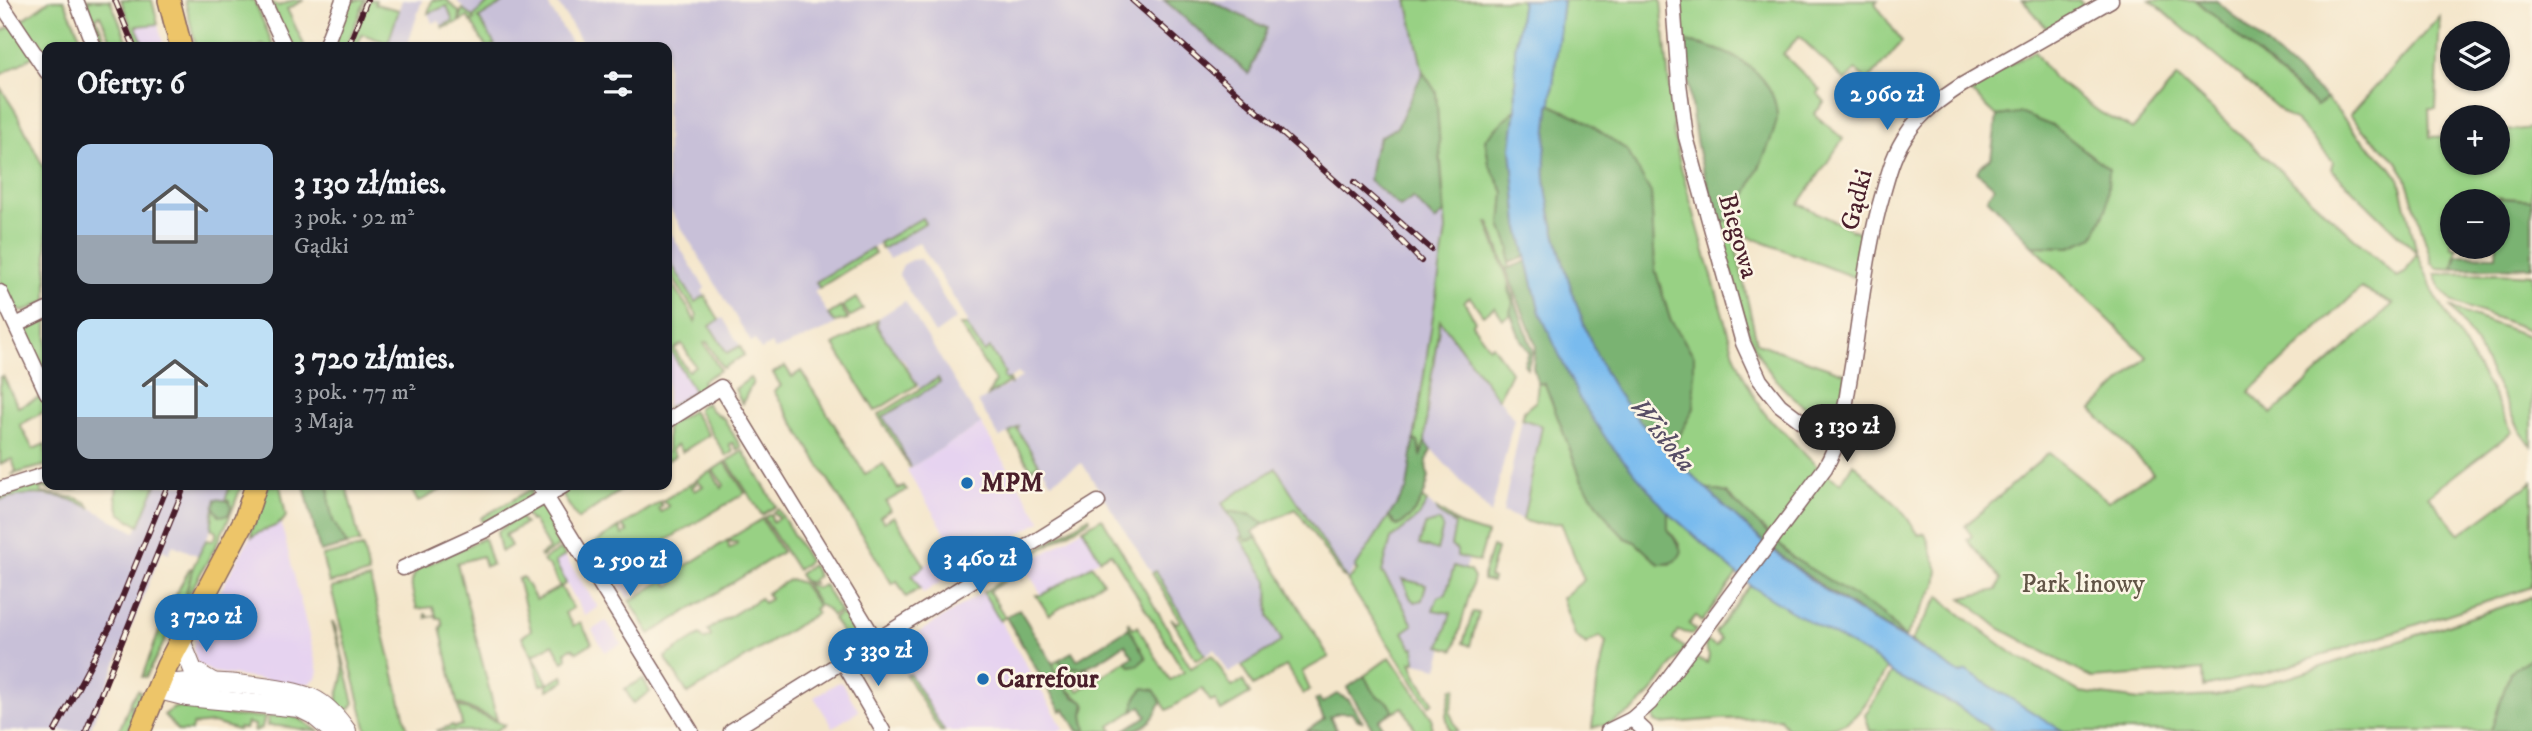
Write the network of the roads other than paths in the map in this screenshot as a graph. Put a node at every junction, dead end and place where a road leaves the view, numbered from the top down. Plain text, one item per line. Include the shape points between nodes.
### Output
1 (76, 0) edge
2 (169, 0) edge
3 (263, 0) edge
4 (343, 0) edge
5 (1673, 0) edge
6 (2111, 0) edge
7 (0, 2) edge
8 (92, 42) edge
9 (180, 42) edge
10 (283, 42) edge
11 (327, 42) edge
12 (42, 64) edge
13 (0, 292) edge
14 (42, 312) edge
15 (16, 325) junction
16 (42, 382) edge
17 (672, 418) edge
18 (1839, 441) junction
19 (42, 476) edge
20 (0, 489) edge
21 (254, 490) edge
22 (543, 490) edge
23 (1098, 502) dead end
24 (403, 568) dead end
25 (181, 640) junction
26 (876, 641) junction
27 (843, 662) junction
28 (213, 682) junction
29 (156, 690) junction
30 (1632, 719) junction
31 (140, 731) edge
32 (332, 731) edge
33 (347, 731) edge
34 (691, 731) edge
35 (731, 731) edge
36 (883, 731) edge
37 (1608, 731) edge
38 (1645, 731) edge

1 - 8 street
2 - 9 main road
3 - 10 street
4 - 11 street
5 - 18 street, Biegowa via 1686,137 1744,343 1760,380 1780,405 1809,427
6 - 18 street, Gądki via 1962,85 1908,132 1891,164 1877,214
7 - 12 street
13 - 15 street
14 - 15 street
15 - 16 street
17 - 26 street via 721,387
18 - 30 street, Gądki via 1822,471 1689,652
19 - 20 street
21 - 25 main road via 245,519
22 - 24 street via 492,527
22 - 34 street
23 - 26 street
25 - 28 street via 193,670
25 - 29 main road
26 - 27 street
27 - 35 street
27 - 36 street
28 - 29 street via 174,683
28 - 33 street via 306,696 328,709
29 - 31 main road
29 - 32 street via 299,708
30 - 37 street, Gądki
30 - 38 street

